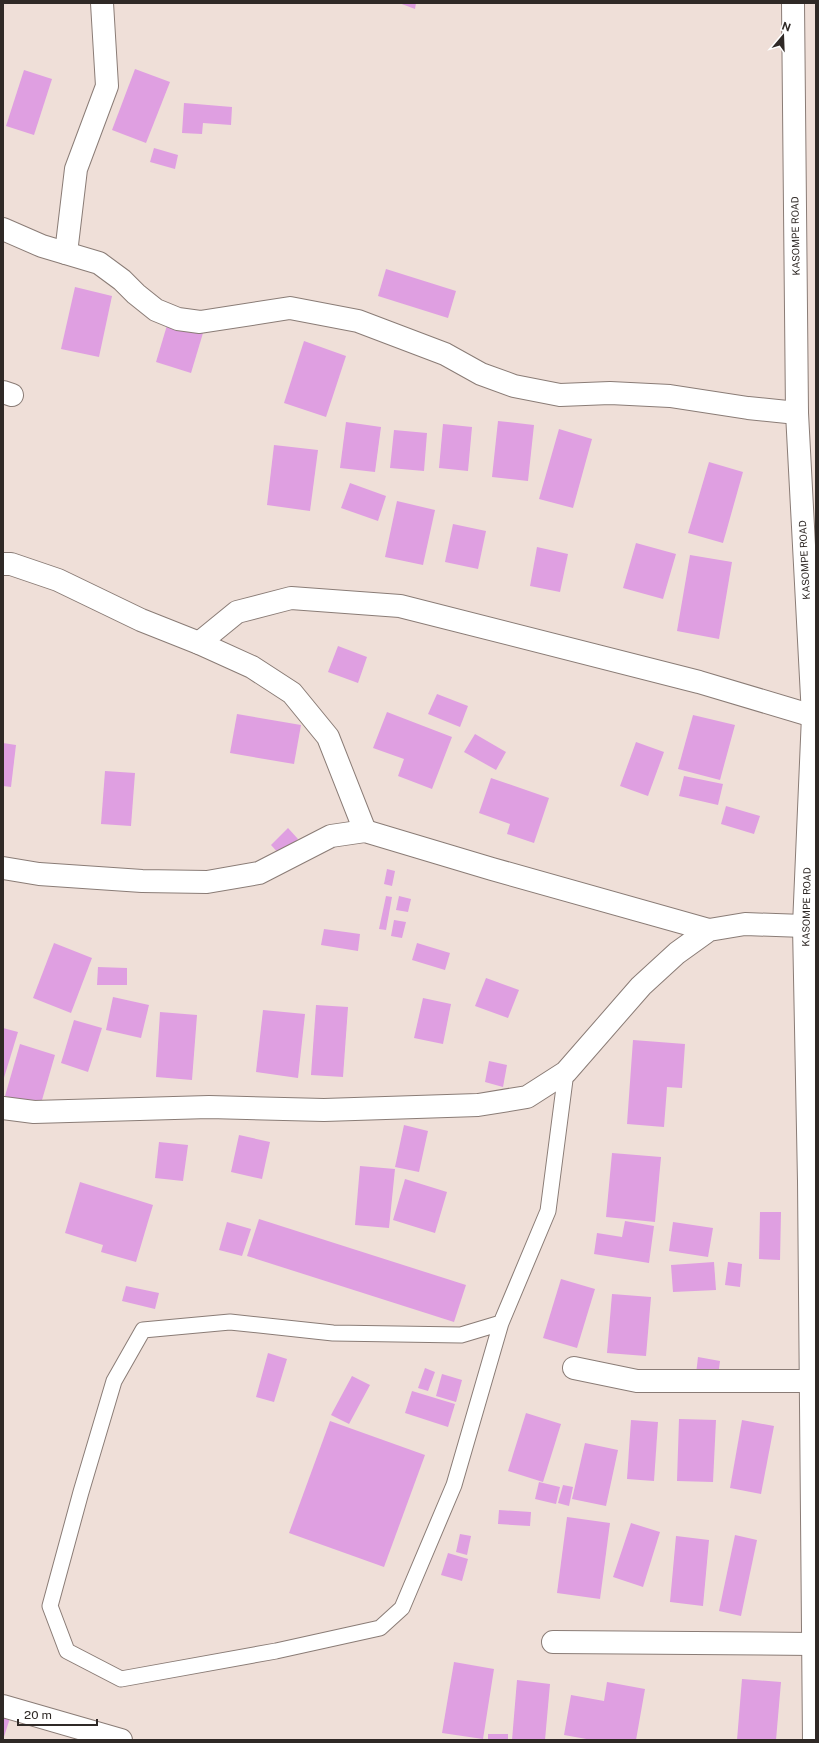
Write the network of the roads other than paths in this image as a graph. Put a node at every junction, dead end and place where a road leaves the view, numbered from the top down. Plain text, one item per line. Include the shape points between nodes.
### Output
1 (102, 3) edge
2 (793, 3) edge
3 (3, 229) edge
4 (66, 253) junction
5 (797, 413) junction
6 (3, 564) edge
7 (199, 643) junction
8 (813, 716) junction
9 (365, 831) junction
10 (3, 868) edge
11 (804, 926) junction
12 (709, 930) junction
13 (810, 979) edge
14 (566, 1072) junction
15 (3, 1108) edge
16 (813, 1181) edge
17 (500, 1323) junction
18 (574, 1368) dead end
19 (810, 1381) junction
20 (553, 1642) dead end
21 (813, 1644) junction
22 (3, 1706) edge
23 (121, 1740) edge
24 (814, 1740) edge

1 - 4 street via 107,86 76,169
2 - 5 street, KASOMPE ROAD
3 - 4 street via 42,246
4 - 5 street via 98,263 156,310 178,319 200,322 290,308 358,321 445,354 481,374 514,386 560,394 670,396
5 - 8 street, KASOMPE ROAD
6 - 7 street via 11,564 58,580 141,620
7 - 8 street via 237,612 291,598 400,606 699,682
7 - 9 street via 252,667 292,693 328,737
8 - 11 street, KASOMPE ROAD
9 - 10 street via 331,836 259,873 207,882 142,881 39,874
9 - 12 street
11 - 12 street via 745,924
11 - 13 street, KASOMPE ROAD
12 - 14 street via 677,953 641,986
13 - 16 street, KASOMPE ROAD
14 - 15 street via 527,1097 478,1106 324,1110 209,1107 34,1112
14 - 17 lane via 548,1211
16 - 19 street, KASOMPE ROAD
17 - 17 lane via 454,1485 402,1608 380,1628 276,1651 121,1679 67,1651 50,1606 80,1492 114,1381 144,1330 230,1322 333,1333 461,1335
18 - 19 street via 637,1381
19 - 21 street, KASOMPE ROAD
20 - 21 street
21 - 24 street, KASOMPE ROAD
22 - 23 street

